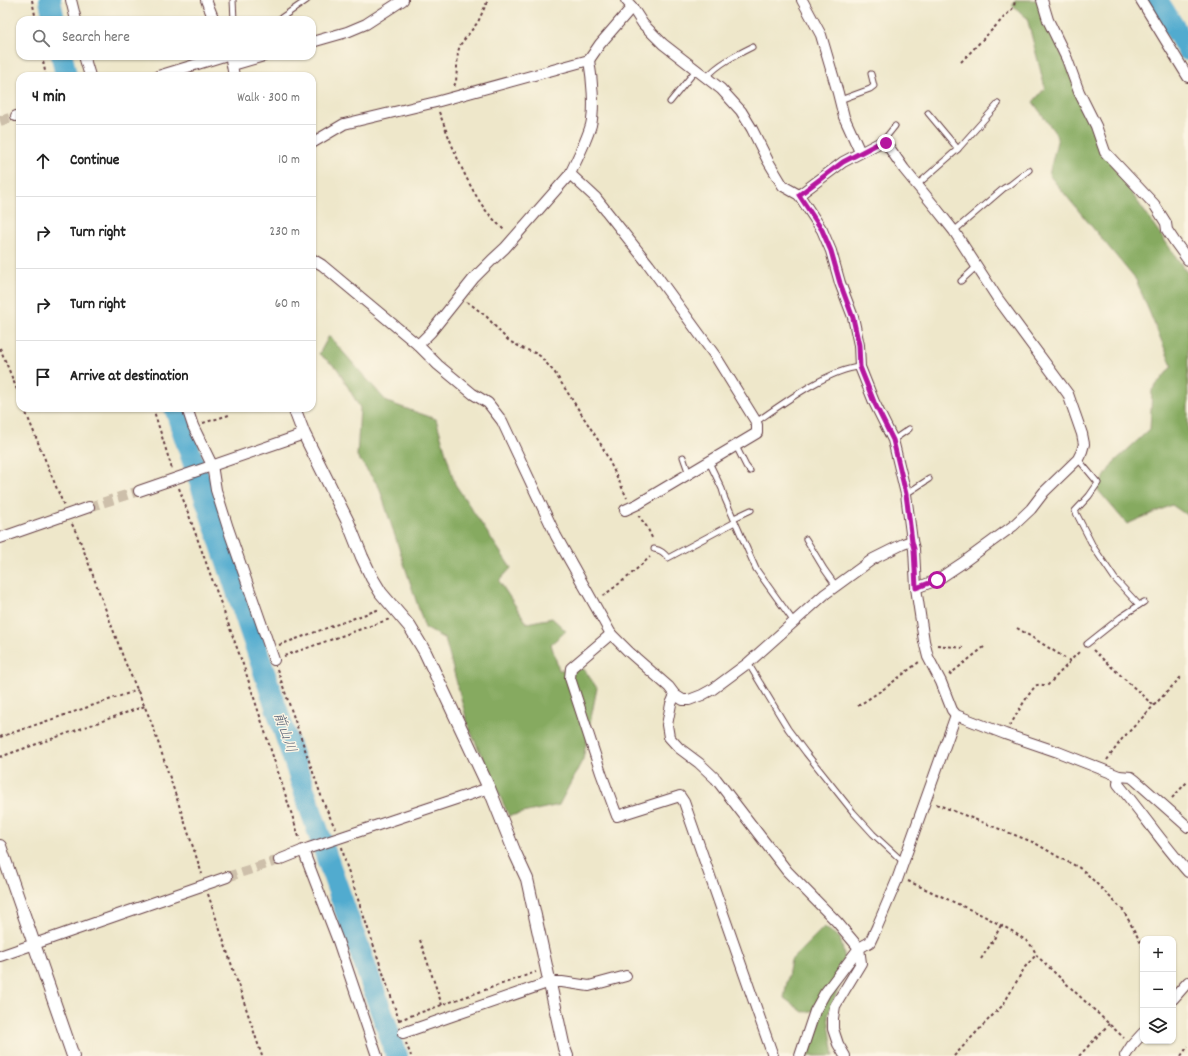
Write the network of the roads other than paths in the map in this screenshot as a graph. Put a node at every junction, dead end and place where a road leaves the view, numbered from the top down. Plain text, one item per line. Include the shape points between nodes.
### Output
1 (71, 0) edge
2 (206, 0) edge
3 (233, 0) edge
4 (307, 0) edge
5 (403, 0) edge
6 (802, 0) edge
7 (1042, 0) edge
8 (1140, 0) edge
9 (629, 4) edge
10 (75, 16) edge
11 (212, 16) edge
12 (234, 16) edge
13 (284, 16) edge
14 (316, 41) edge
15 (752, 47) dead end
16 (85, 60) edge
17 (211, 60) edge
18 (232, 60) edge
19 (589, 60) junction
20 (696, 70) junction
21 (89, 72) edge
22 (171, 72) edge
23 (234, 72) edge
24 (871, 74) dead end
25 (707, 77) junction
26 (1188, 77) edge
27 (840, 100) junction
28 (670, 102) dead end
29 (998, 104) dead end
30 (928, 113) dead end
31 (895, 126) dead end
32 (316, 141) edge
33 (883, 141) junction
34 (958, 149) junction
35 (860, 152) junction
36 (1030, 170) dead end
37 (570, 174) junction
38 (917, 185) junction
39 (799, 195) junction
40 (954, 231) junction
41 (1188, 260) edge
42 (316, 261) edge
43 (976, 267) junction
44 (961, 281) dead end
45 (418, 345) junction
46 (860, 367) junction
47 (188, 412) edge
48 (296, 412) edge
49 (756, 422) junction
50 (909, 429) dead end
51 (304, 434) junction
52 (893, 440) junction
53 (736, 446) junction
54 (683, 457) dead end
55 (1078, 459) junction
56 (709, 462) junction
57 (208, 467) junction
58 (750, 471) dead end
59 (689, 474) junction
60 (929, 479) dead end
61 (139, 490) tunnel mouth
62 (906, 494) junction
63 (89, 507) tunnel mouth
64 (628, 508) road end
65 (751, 510) dead end
66 (735, 520) junction
67 (0, 538) edge
68 (806, 539) dead end
69 (912, 541) junction
70 (654, 549) road end
71 (836, 586) junction
72 (916, 588) junction
73 (794, 622) junction
74 (612, 634) junction
75 (1087, 644) road end
76 (274, 660) road end
77 (748, 663) junction
78 (675, 695) junction
79 (956, 715) junction
80 (1119, 776) junction
81 (489, 788) junction
82 (1188, 827) edge
83 (0, 846) edge
84 (306, 849) junction
85 (279, 860) tunnel mouth
86 (904, 860) junction
87 (1188, 872) edge
88 (227, 877) tunnel mouth
89 (34, 944) junction
90 (859, 948) junction
91 (0, 956) edge
92 (626, 976) dead end
93 (550, 982) junction
94 (1188, 982) edge
95 (1176, 996) edge
96 (403, 1033) road end
97 (1140, 1036) edge
98 (73, 1056) edge
99 (378, 1056) edge
100 (567, 1056) edge
101 (773, 1056) edge
102 (800, 1056) edge
103 (845, 1056) edge
104 (1125, 1056) edge

1 - 10 street
2 - 11 street
3 - 12 lane
4 - 13 lane
5 - 14 street via 366,24
6 - 27 street via 821,34
7 - 41 street via 1048,20 1096,126 1105,152 1154,204
8 - 26 street
9 - 19 street
9 - 20 street via 643,24 663,44
15 - 25 lane via 739,53
16 - 21 street
17 - 22 street
18 - 23 street
19 - 32 street via 344,124
19 - 37 street via 591,124
20 - 25 street
20 - 28 lane
24 - 27 lane via 874,86
25 - 39 street via 741,111 783,186
27 - 35 street via 844,117
29 - 34 lane
30 - 34 lane
31 - 33 lane
33 - 35 street
33 - 38 street
34 - 38 lane
35 - 39 street
36 - 40 lane via 1004,188
37 - 45 street via 505,248 474,278
37 - 49 street via 596,198 650,265 716,357
38 - 40 street
39 - 46 street via 822,230 831,251 853,318 859,345
40 - 43 street
42 - 45 street
43 - 44 lane
43 - 55 street via 1068,394 1084,444
45 - 74 street via 438,366 488,403 502,421 556,536
46 - 49 lane via 830,375
46 - 52 street
47 - 57 street
48 - 51 street
49 - 53 street via 757,433
50 - 52 lane
51 - 57 street
51 - 81 street via 381,593 410,627 425,652
52 - 62 street
53 - 56 street
53 - 58 lane
54 - 59 lane
55 - 72 street via 1013,526 937,580
55 - 75 lane via 1098,482 1075,511 1094,548 1115,579 1141,603
56 - 59 street
56 - 66 lane
57 - 61 street
57 - 76 street
59 - 64 street
60 - 62 lane
62 - 69 street
63 - 67 street
65 - 66 lane
66 - 70 lane via 668,558 663,552
66 - 73 lane via 756,569
68 - 71 lane
69 - 71 street via 873,559
69 - 72 street
71 - 73 street
72 - 79 street via 928,657
73 - 77 street
74 - 78 street
74 - 101 street via 571,668 570,678 617,816 680,796
77 - 78 street via 702,695 689,700 683,700
77 - 86 lane via 788,729 820,772 873,834
78 - 90 street via 671,704 668,736 716,779 787,871
79 - 80 street
79 - 86 street
80 - 82 street via 1131,777
80 - 87 street via 1118,784
81 - 84 street
81 - 93 street via 527,879
83 - 89 street
84 - 85 street
84 - 99 street
86 - 90 street via 870,942
88 - 89 street
89 - 91 street
89 - 98 street
90 - 102 street via 825,993 815,1011
90 - 103 street via 861,963 835,1006 833,1018 833,1029
92 - 93 street via 589,986
93 - 96 street
93 - 100 street
94 - 95 street
97 - 104 street

